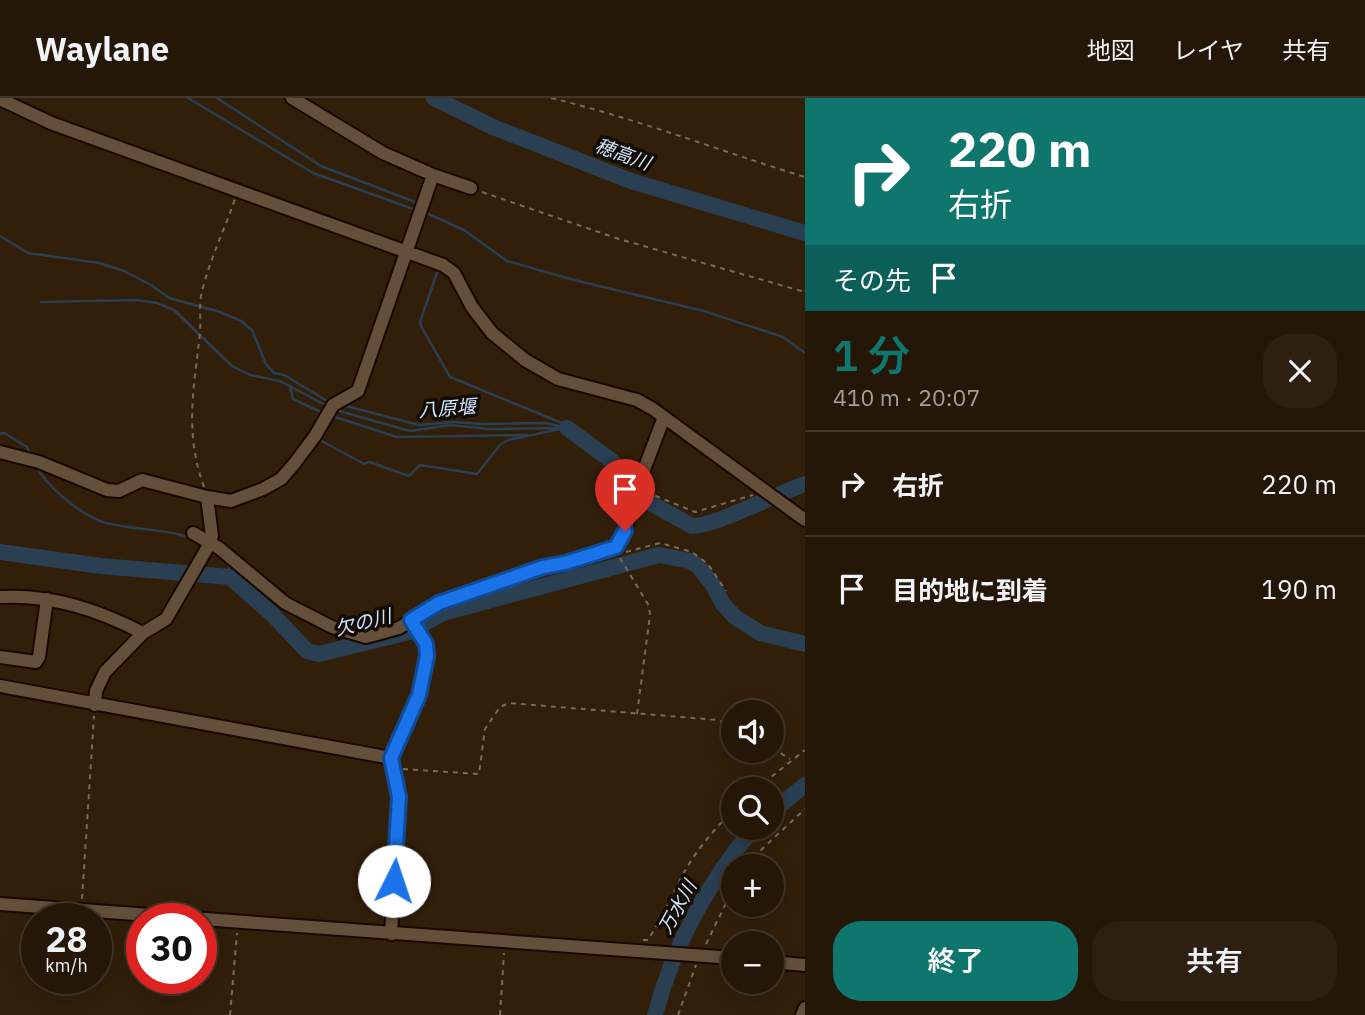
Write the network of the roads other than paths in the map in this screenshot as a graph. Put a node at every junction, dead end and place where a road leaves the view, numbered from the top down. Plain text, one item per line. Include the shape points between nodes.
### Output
1 (292, 98) edge
2 (0, 99) edge
3 (433, 175) junction
4 (471, 188) road end
5 (406, 251) junction
6 (664, 416) junction
7 (0, 452) edge
8 (208, 498) junction
9 (805, 520) edge
10 (192, 533) dead end
11 (208, 546) junction
12 (0, 597) edge
13 (47, 599) junction
14 (415, 626) junction
15 (143, 633) junction
16 (0, 657) edge
17 (0, 686) edge
18 (95, 705) junction
19 (393, 763) junction
20 (0, 904) edge
21 (391, 934) junction
22 (721, 957) edge
23 (784, 963) edge
24 (805, 965) edge
25 (805, 1009) edge
26 (802, 1015) edge

1 - 3 street via 383,153
2 - 5 street via 51,123
3 - 4 street
3 - 5 street
5 - 6 street via 450,269 492,333 544,372 637,400
5 - 8 street via 358,391 336,402 281,479 232,501
6 - 9 street
6 - 14 street via 616,547 439,603
7 - 8 street via 34,460 107,490 119,491 142,480
8 - 11 street via 212,531
10 - 11 street
11 - 14 street via 285,603 332,627 366,636
11 - 15 street via 166,618
12 - 13 street
13 - 15 street via 76,605
13 - 16 street via 36,662
14 - 19 street via 427,648 426,666
15 - 18 street via 105,672
17 - 18 street
18 - 19 street
19 - 21 street via 399,802
20 - 21 street
21 - 22 street
23 - 24 street
25 - 26 street

